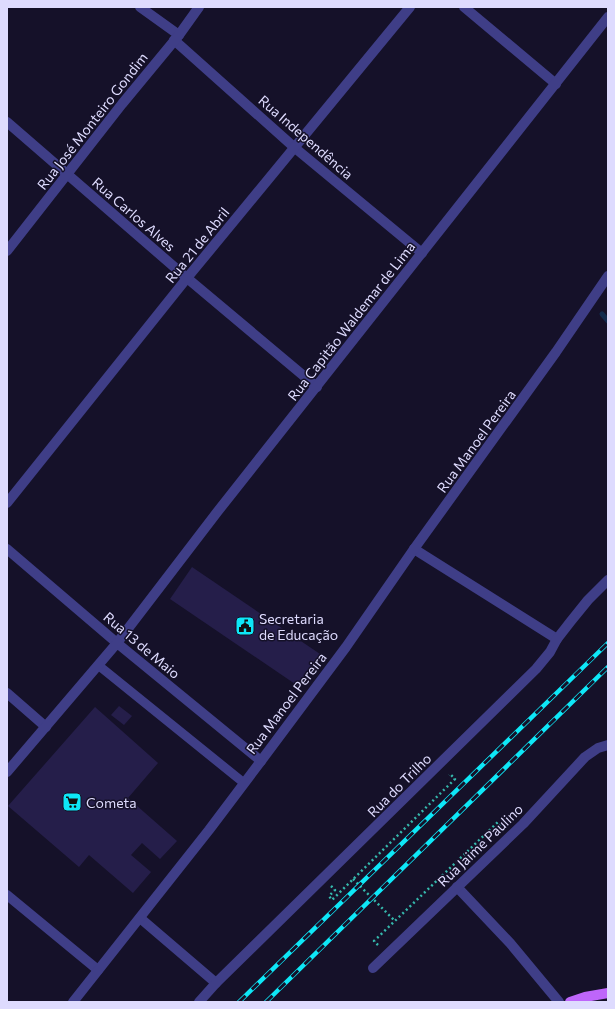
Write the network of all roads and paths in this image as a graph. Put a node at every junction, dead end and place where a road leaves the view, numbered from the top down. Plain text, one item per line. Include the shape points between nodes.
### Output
1 (140, 7) edge
2 (199, 7) edge
3 (410, 7) edge
4 (464, 7) edge
5 (608, 18) edge
6 (177, 38) junction
7 (556, 84) junction
8 (7, 122) edge
9 (295, 148) junction
10 (67, 175) junction
11 (7, 251) edge
12 (422, 253) junction
13 (608, 276) edge
14 (187, 278) junction
15 (316, 387) junction
16 (7, 503) edge
17 (414, 549) junction
18 (7, 550) edge
19 (608, 580) edge
20 (557, 639) junction
21 (117, 643) junction
22 (98, 665) junction
23 (7, 693) edge
24 (46, 727) junction
25 (608, 745) edge
26 (261, 761) junction
27 (7, 772) edge
28 (445, 779) dead end
29 (244, 783) junction
30 (500, 834) dead end
31 (353, 879) junction
32 (458, 887) junction
33 (335, 890) dead end
34 (7, 895) edge
35 (140, 918) junction
36 (395, 921) junction
37 (382, 941) dead end
38 (373, 968) dead end
39 (98, 970) junction
40 (216, 983) junction
41 (608, 993) edge
42 (73, 1002) edge
43 (199, 1002) edge
44 (559, 1002) edge
45 (570, 1002) edge

1 - 6 street, Rua Independência
2 - 6 street, Rua José Monteiro Gondim
3 - 9 street, Rua 21 de Abril
4 - 7 street
5 - 7 street, Rua Capitão Waldemar de Lima
6 - 9 street, Rua Independência
6 - 10 street, Rua José Monteiro Gondim
7 - 12 street, Rua Capitão Waldemar de Lima
8 - 10 street, Rua Carlos Alves
9 - 12 street, Rua Independência
9 - 14 street, Rua 21 de Abril
10 - 11 street, Rua José Monteiro Gondim
10 - 14 street, Rua Carlos Alves
12 - 15 street, Rua Capitão Waldemar de Lima
13 - 17 street, Rua Manoel Pereira via 552,359
14 - 15 street, Rua Carlos Alves
14 - 16 street, Rua 21 de Abril
15 - 21 street, Rua Capitão Waldemar de Lima
17 - 20 street
17 - 26 street, Rua Manoel Pereira via 346,647
18 - 21 street, Rua 13 de Maio
19 - 20 street, Rua do Trilho via 588,600
20 - 40 street, Rua do Trilho via 536,669
21 - 22 street, Rua Capitão Waldemar de Lima
21 - 26 street, Rua 13 de Maio
22 - 24 street, Rua Capitão Waldemar de Lima
22 - 29 lane
23 - 24 street
24 - 27 street, Rua Capitão Waldemar de Lima
25 - 32 street, Rua Jaime Paulino via 585,757 523,824
26 - 29 street, Rua Manoel Pereira
28 - 31 path via 450,774 455,779
29 - 35 street, Rua Manoel Pereira
30 - 36 path via 505,828 498,822
31 - 33 path via 332,900 329,896
31 - 36 path
32 - 38 street, Rua Jaime Paulino
32 - 44 street
34 - 39 street
35 - 39 street, Rua Manoel Pereira
35 - 40 street
36 - 37 path via 374,941 378,945
39 - 42 street, Rua Manoel Pereira
40 - 43 street, Rua do Trilho
41 - 45 main road

